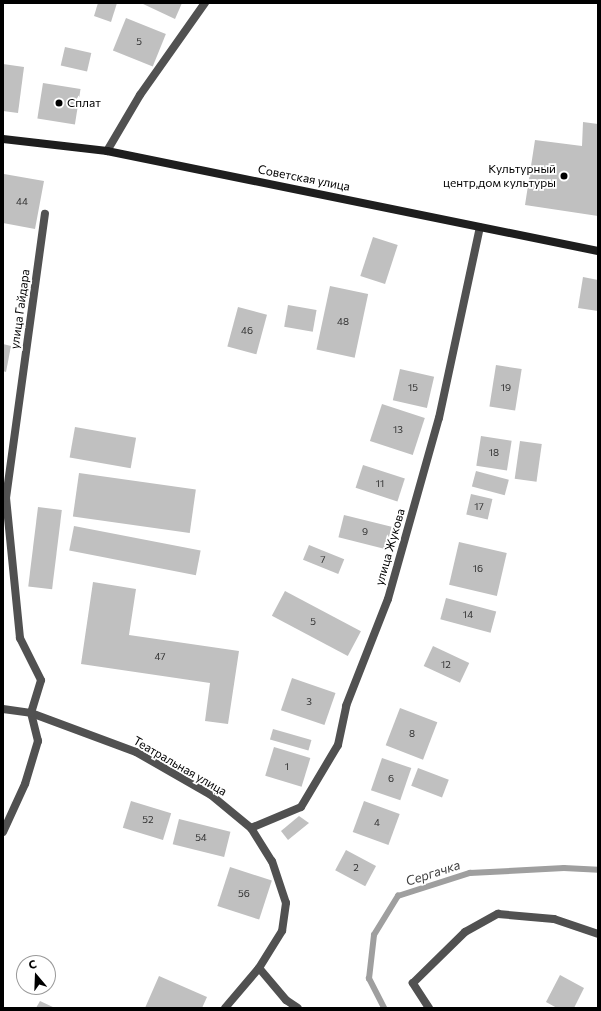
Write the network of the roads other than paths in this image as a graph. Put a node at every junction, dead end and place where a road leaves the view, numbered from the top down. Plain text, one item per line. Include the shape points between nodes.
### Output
1 (205, 3) edge
2 (3, 139) edge
3 (107, 151) junction
4 (45, 214) dead end
5 (480, 227) junction
6 (598, 251) edge
7 (3, 709) edge
8 (31, 713) junction
9 (250, 828) junction
10 (3, 832) edge
11 (598, 934) edge
12 (259, 968) junction
13 (225, 1008) edge
14 (298, 1008) edge
15 (429, 1008) edge

1 - 3 street via 140,95
2 - 3 main road, Советская улица
3 - 5 main road, Советская улица
4 - 8 street, улица Гайдара via 6,498 20,638 41,680
5 - 6 main road, Советская улица
5 - 9 street, улица Жукова via 439,418 388,599 346,706 338,745 301,807
7 - 8 street, Театральная улица
8 - 9 street, Театральная улица via 136,752 211,795
8 - 10 street via 38,741 25,784
9 - 12 street, Театральная улица via 272,861 286,903 282,931
11 - 15 street via 554,919 498,914 465,932 414,983
12 - 13 street, Театральная улица
12 - 14 street via 286,1000

